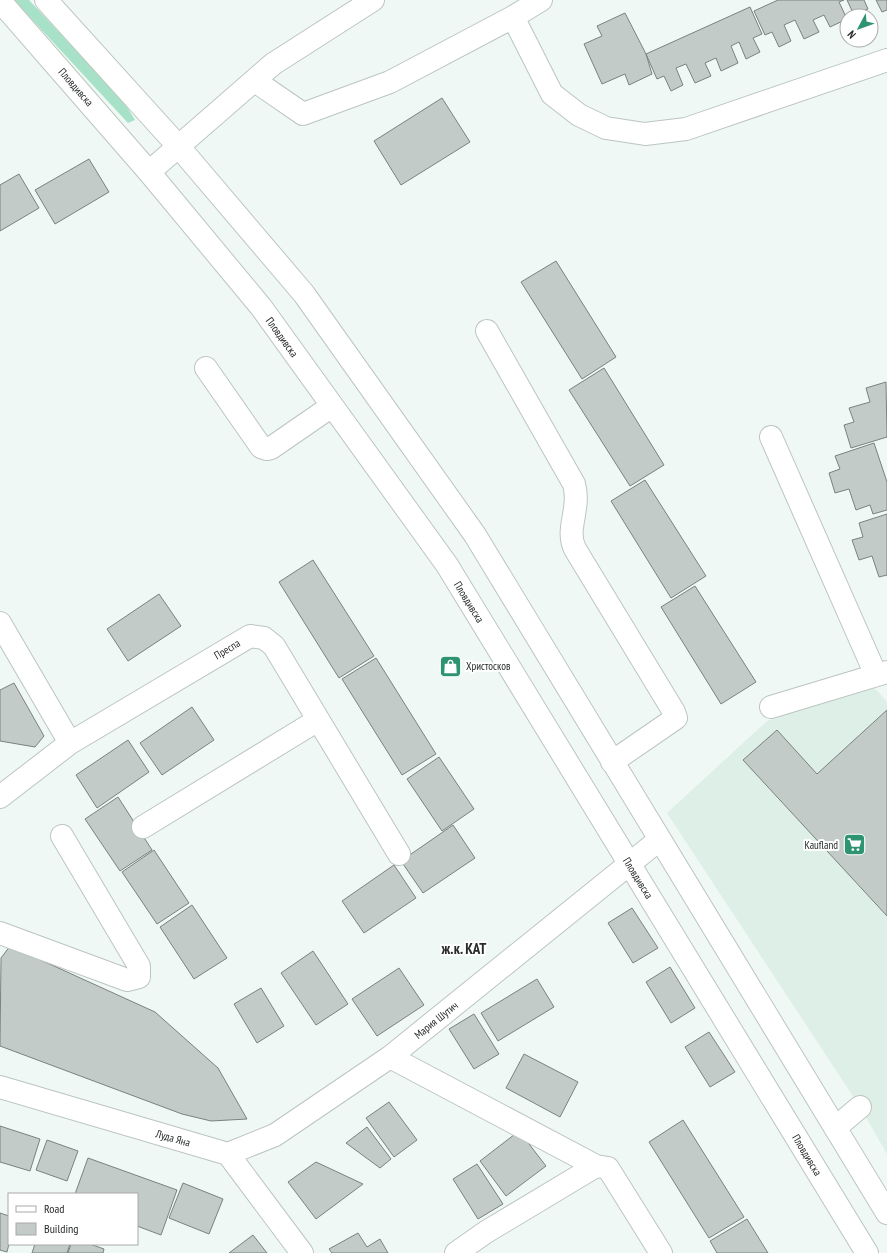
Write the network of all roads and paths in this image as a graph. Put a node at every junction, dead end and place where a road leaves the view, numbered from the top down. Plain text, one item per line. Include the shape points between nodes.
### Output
1 (46, 0) edge
2 (373, 0) edge
3 (541, 0) edge
4 (0, 1) edge
5 (513, 17) junction
6 (887, 60) edge
7 (256, 81) junction
8 (179, 147) junction
9 (149, 172) junction
10 (487, 331) dead end
11 (206, 368) dead end
12 (332, 406) junction
13 (771, 437) dead end
14 (0, 623) edge
15 (881, 673) edge
16 (771, 707) dead end
17 (318, 720) junction
18 (70, 743) junction
19 (612, 762) junction
20 (0, 797) edge
21 (143, 827) dead end
22 (62, 836) dead end
23 (659, 840) junction
24 (399, 854) dead end
25 (629, 862) junction
26 (0, 933) edge
27 (390, 1057) junction
28 (0, 1087) edge
29 (860, 1107) dead end
30 (835, 1128) junction
31 (228, 1154) junction
32 (596, 1166) junction
33 (887, 1213) edge
34 (302, 1253) edge
35 (456, 1253) edge
36 (661, 1253) edge
37 (867, 1253) edge

1 - 8 street
2 - 7 street via 273,64
3 - 5 street
4 - 9 street, Пловдивска
5 - 6 street via 552,94 579,115 606,128 645,134 686,129
5 - 7 street via 390,82 303,114
7 - 8 street
8 - 9 street
8 - 19 street via 304,294 475,535
9 - 12 street, Пловдивска via 261,307
10 - 19 street via 574,484 577,505 571,541 575,550 676,718
11 - 12 street via 261,447 267,450
12 - 25 street, Пловдивска via 447,565
13 - 15 street
14 - 18 street
15 - 16 street
17 - 18 street, Преспа via 274,646 264,638 250,636
17 - 21 street
17 - 24 street, Преспа
18 - 20 street, Преспа
19 - 23 street
22 - 26 street via 139,966 139,977 127,980
23 - 25 street, Мария Шутич
23 - 30 street
25 - 27 street, Мария Шутич
25 - 37 street, Пловдивска
27 - 31 street, Мария Шутич via 275,1135
27 - 32 street
28 - 31 street, Луда Яна
29 - 30 street
30 - 33 street
31 - 34 street
32 - 35 street via 486,1232
32 - 36 street via 608,1168

